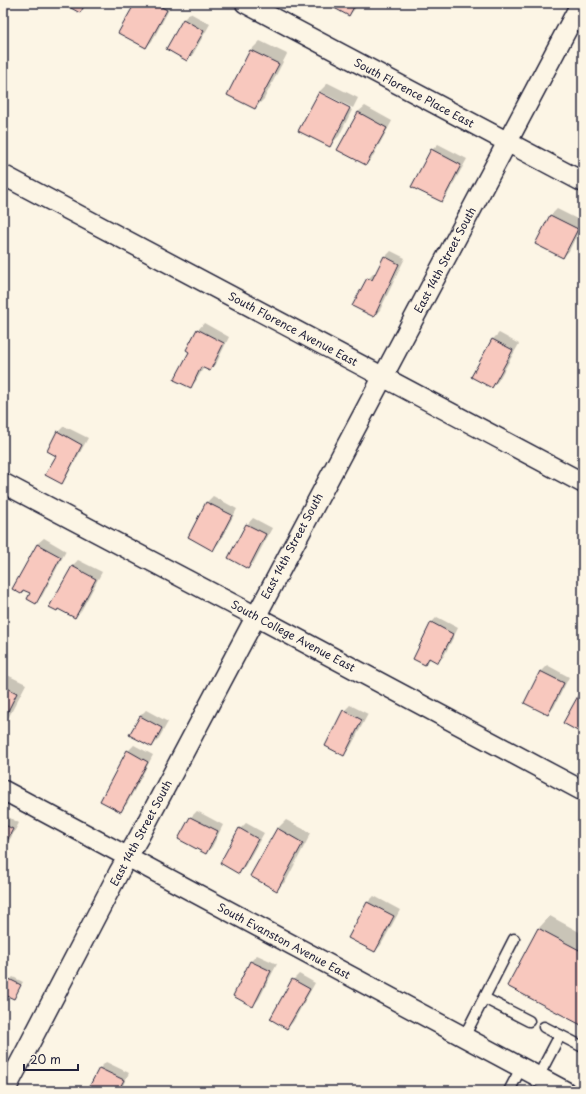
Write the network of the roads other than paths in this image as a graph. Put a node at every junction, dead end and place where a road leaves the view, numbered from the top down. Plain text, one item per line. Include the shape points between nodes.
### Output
1 (245, 3) edge
2 (581, 3) edge
3 (507, 142) junction
4 (3, 175) edge
5 (583, 182) edge
6 (383, 376) junction
7 (3, 483) edge
8 (583, 483) edge
9 (255, 616) junction
10 (3, 790) edge
11 (583, 791) edge
12 (128, 857) junction
13 (514, 939) dead end
14 (484, 998) junction
15 (529, 1021) dead end
16 (544, 1027) dead end
17 (560, 1036) junction
18 (464, 1037) junction
19 (583, 1047) edge
20 (521, 1068) junction
21 (538, 1077) junction
22 (6, 1091) edge
23 (509, 1091) edge
24 (565, 1091) edge

1 - 3 street, South Florence Place East
2 - 3 street, East 14th Street South
3 - 5 street, South Florence Place East
3 - 6 street, East 14th Street South
4 - 6 street, South Florence Avenue East
6 - 8 street, South Florence Avenue East
6 - 9 street, East 14th Street South
7 - 9 street, South College Avenue East
9 - 11 street, South College Avenue East
9 - 12 street, East 14th Street South
10 - 12 street, South Evanston Avenue East
12 - 18 street, South Evanston Avenue East
12 - 22 street, East 14th Street South
13 - 14 lane
14 - 15 lane
14 - 18 lane
16 - 17 lane
17 - 19 lane
17 - 21 lane
18 - 20 street, South Evanston Avenue East
20 - 21 street, South Evanston Avenue East
20 - 23 lane
21 - 24 street, South Evanston Avenue East

